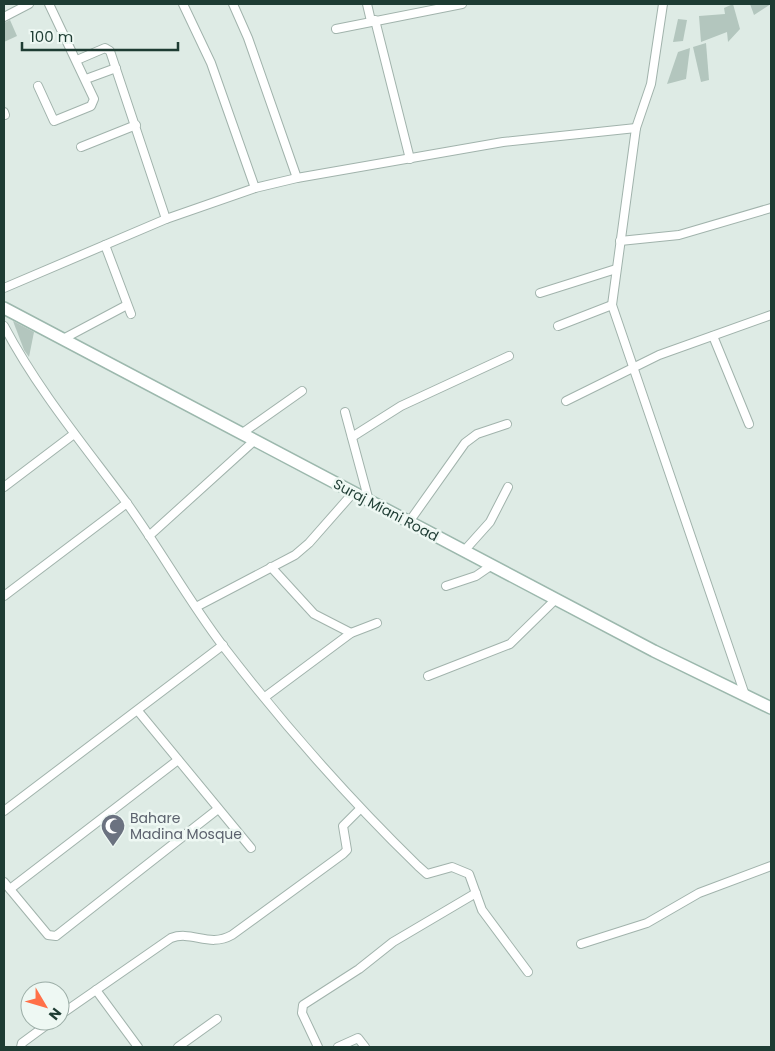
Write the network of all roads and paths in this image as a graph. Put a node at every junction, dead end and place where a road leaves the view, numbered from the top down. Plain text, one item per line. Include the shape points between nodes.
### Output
1 (29, 4) edge
2 (49, 4) edge
3 (182, 4) edge
4 (233, 4) edge
5 (367, 4) edge
6 (462, 4) edge
7 (663, 4) edge
8 (4, 17) edge
9 (373, 21) junction
10 (336, 29) dead end
11 (77, 60) junction
12 (116, 68) junction
13 (86, 79) junction
14 (38, 86) dead end
15 (136, 125) junction
16 (636, 128) junction
17 (81, 147) dead end
18 (410, 159) junction
19 (297, 178) junction
20 (255, 188) junction
21 (771, 208) edge
22 (166, 219) junction
23 (620, 241) junction
24 (105, 245) junction
25 (616, 269) junction
26 (4, 288) edge
27 (540, 293) dead end
28 (127, 305) junction
29 (612, 305) junction
30 (9, 311) edge
31 (131, 314) dead end
32 (771, 315) edge
33 (4, 322) edge
34 (4, 326) edge
35 (558, 326) dead end
36 (713, 336) junction
37 (63, 339) junction
38 (508, 356) dead end
39 (632, 368) junction
40 (302, 391) dead end
41 (566, 401) dead end
42 (346, 412) dead end
43 (507, 424) dead end
44 (749, 424) dead end
45 (74, 434) junction
46 (241, 434) junction
47 (352, 437) junction
48 (254, 441) junction
49 (4, 487) edge
50 (508, 487) dead end
51 (353, 493) junction
52 (369, 501) junction
53 (127, 503) junction
54 (409, 522) junction
55 (149, 536) junction
56 (464, 551) junction
57 (492, 565) junction
58 (271, 567) junction
59 (446, 586) dead end
60 (4, 596) edge
61 (556, 599) junction
62 (196, 607) junction
63 (376, 623) dead end
64 (350, 633) junction
65 (222, 645) junction
66 (428, 676) dead end
67 (745, 695) junction
68 (265, 697) junction
69 (771, 708) edge
70 (138, 711) junction
71 (178, 760) junction
72 (218, 809) junction
73 (360, 809) junction
74 (4, 812) edge
75 (251, 848) dead end
76 (771, 866) edge
77 (4, 882) edge
78 (10, 890) junction
79 (476, 893) junction
80 (581, 944) dead end
81 (528, 972) dead end
82 (96, 990) junction
83 (70, 1008) edge
84 (217, 1019) dead end
85 (38, 1031) edge
86 (21, 1047) edge
87 (138, 1047) edge
88 (178, 1047) edge
89 (318, 1047) edge
90 (338, 1047) edge
91 (365, 1047) edge

1 - 8 street
2 - 11 street
3 - 20 street via 210,63
4 - 19 street
5 - 9 street
6 - 9 street
7 - 16 street via 651,84
9 - 10 street
9 - 18 street
11 - 12 street via 107,48
11 - 13 street
12 - 13 street
12 - 15 street
13 - 14 street via 93,102 57,121 51,117
15 - 17 street
15 - 22 street
16 - 18 street via 503,142
16 - 23 street
18 - 19 street
19 - 20 street
20 - 22 street
21 - 23 street via 679,235
22 - 24 street
23 - 25 street
24 - 26 street
24 - 28 street
25 - 27 street
25 - 29 street
28 - 31 street
28 - 37 street
29 - 35 street
29 - 39 street
30 - 33 street
30 - 37 street, Suraj Miani Road
32 - 36 street
34 - 45 street via 26,367
36 - 39 street
36 - 44 street
37 - 46 street, Suraj Miani Road
38 - 47 street via 401,406
39 - 41 street
39 - 67 street
40 - 46 street
42 - 47 street
43 - 54 street via 477,434 465,443
45 - 49 street
45 - 53 street
46 - 48 street, Suraj Miani Road
47 - 52 street
48 - 51 street, Suraj Miani Road
48 - 55 street
50 - 56 street via 490,522
51 - 52 street, Suraj Miani Road
51 - 58 street via 309,543 295,555
52 - 54 street, Suraj Miani Road
53 - 55 street
53 - 60 street
54 - 56 street, Suraj Miani Road
55 - 62 street
56 - 57 street, Suraj Miani Road
57 - 59 street via 476,576
57 - 61 street, Suraj Miani Road
58 - 62 street
58 - 64 street via 318,617
61 - 66 street via 510,644
61 - 67 street, Suraj Miani Road
62 - 65 street
63 - 64 street
64 - 68 street
65 - 68 street
65 - 70 street
67 - 69 street, Suraj Miani Road
68 - 73 street
70 - 71 street
70 - 74 street
71 - 72 street
71 - 78 street
72 - 75 street
72 - 78 street via 56,936 48,935
73 - 79 street via 427,874 458,868 469,874
73 - 82 street via 343,826 347,850 343,854 232,935 212,941 178,935
76 - 80 street via 699,893 647,923
77 - 78 street
79 - 81 street via 482,910
79 - 89 street via 393,942 359,969 303,1005 302,1013
82 - 83 street
82 - 87 street
84 - 88 street
85 - 86 street
90 - 91 street via 358,1038

